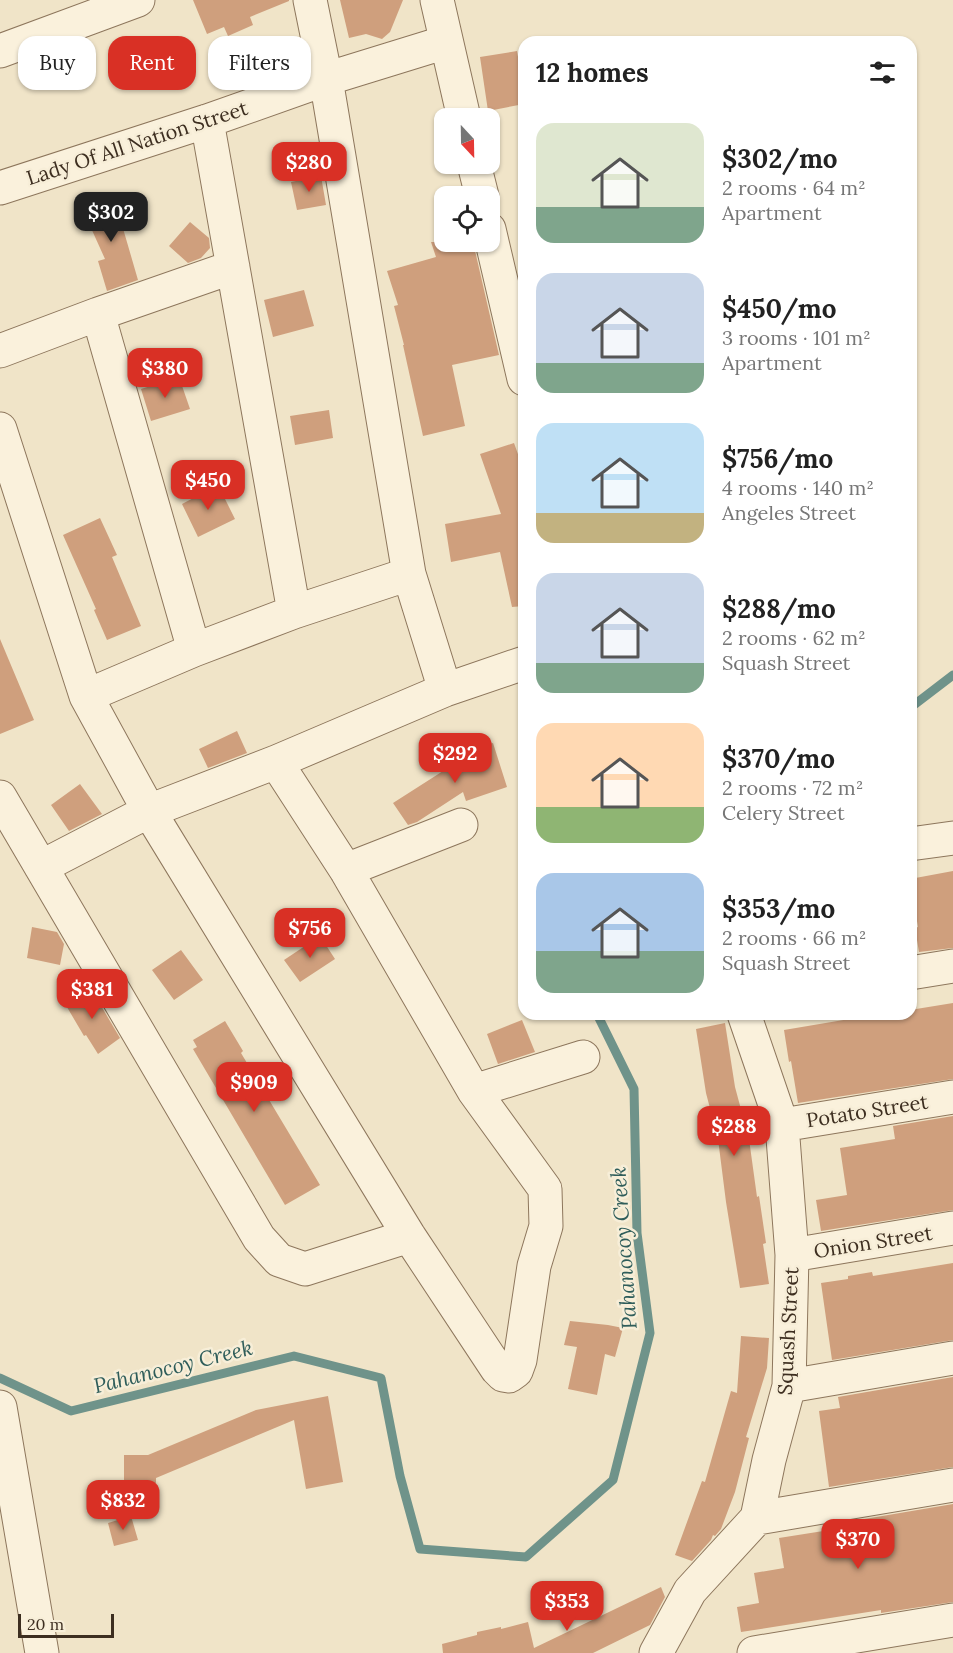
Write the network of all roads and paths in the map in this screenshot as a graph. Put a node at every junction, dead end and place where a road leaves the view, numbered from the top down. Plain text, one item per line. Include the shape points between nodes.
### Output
1 (138, 0) edge
2 (310, 0) edge
3 (437, 0) edge
4 (446, 42) junction
5 (0, 51) edge
6 (326, 79) junction
7 (462, 108) edge
8 (207, 121) junction
9 (0, 188) edge
10 (494, 252) edge
11 (233, 267) junction
12 (98, 314) junction
13 (0, 351) edge
14 (518, 353) edge
15 (0, 429) edge
16 (410, 574) junction
17 (294, 612) junction
18 (194, 650) junction
19 (518, 665) edge
20 (445, 690) junction
21 (86, 696) junction
22 (276, 762) junction
23 (0, 797) edge
24 (149, 811) junction
25 (461, 825) dead end
26 (953, 838) edge
27 (917, 843) edge
28 (41, 867) junction
29 (346, 870) junction
30 (953, 966) edge
31 (917, 972) edge
32 (746, 1020) edge
33 (583, 1057) dead end
34 (474, 1091) junction
35 (953, 1097) edge
36 (782, 1125) junction
37 (953, 1228) edge
38 (409, 1236) junction
39 (792, 1255) junction
40 (953, 1358) edge
41 (789, 1386) junction
42 (0, 1407) edge
43 (953, 1485) edge
44 (757, 1518) junction
45 (953, 1620) edge
46 (42, 1653) edge
47 (656, 1653) edge
48 (754, 1653) edge

1 - 5 street
2 - 6 street
3 - 4 street
4 - 6 street, Lady Of All Nation Street
4 - 7 street
6 - 8 street, Lady Of All Nation Street
6 - 16 street
8 - 9 street, Lady Of All Nation Street
8 - 11 street
10 - 14 street
11 - 12 street
11 - 17 street
12 - 13 street
12 - 18 street
15 - 21 street
16 - 17 street
16 - 20 street
17 - 18 street
18 - 21 street
19 - 20 street
20 - 22 street
21 - 24 street
22 - 24 street
22 - 29 street
23 - 28 street
24 - 28 street
24 - 38 street
25 - 29 street
26 - 27 street
28 - 38 street via 259,1238 279,1260 305,1269
29 - 34 street
30 - 31 street
32 - 36 street, Squash Street
33 - 34 street
34 - 38 street via 545,1190 546,1226 534,1266 516,1371 509,1376 497,1369
35 - 36 street, Potato Street
36 - 39 street, Squash Street
37 - 39 street, Onion Street
39 - 41 street, Squash Street
40 - 41 street
41 - 44 street, Squash Street
42 - 46 street
43 - 44 street
44 - 47 street, Squash Street via 690,1591
45 - 48 street

